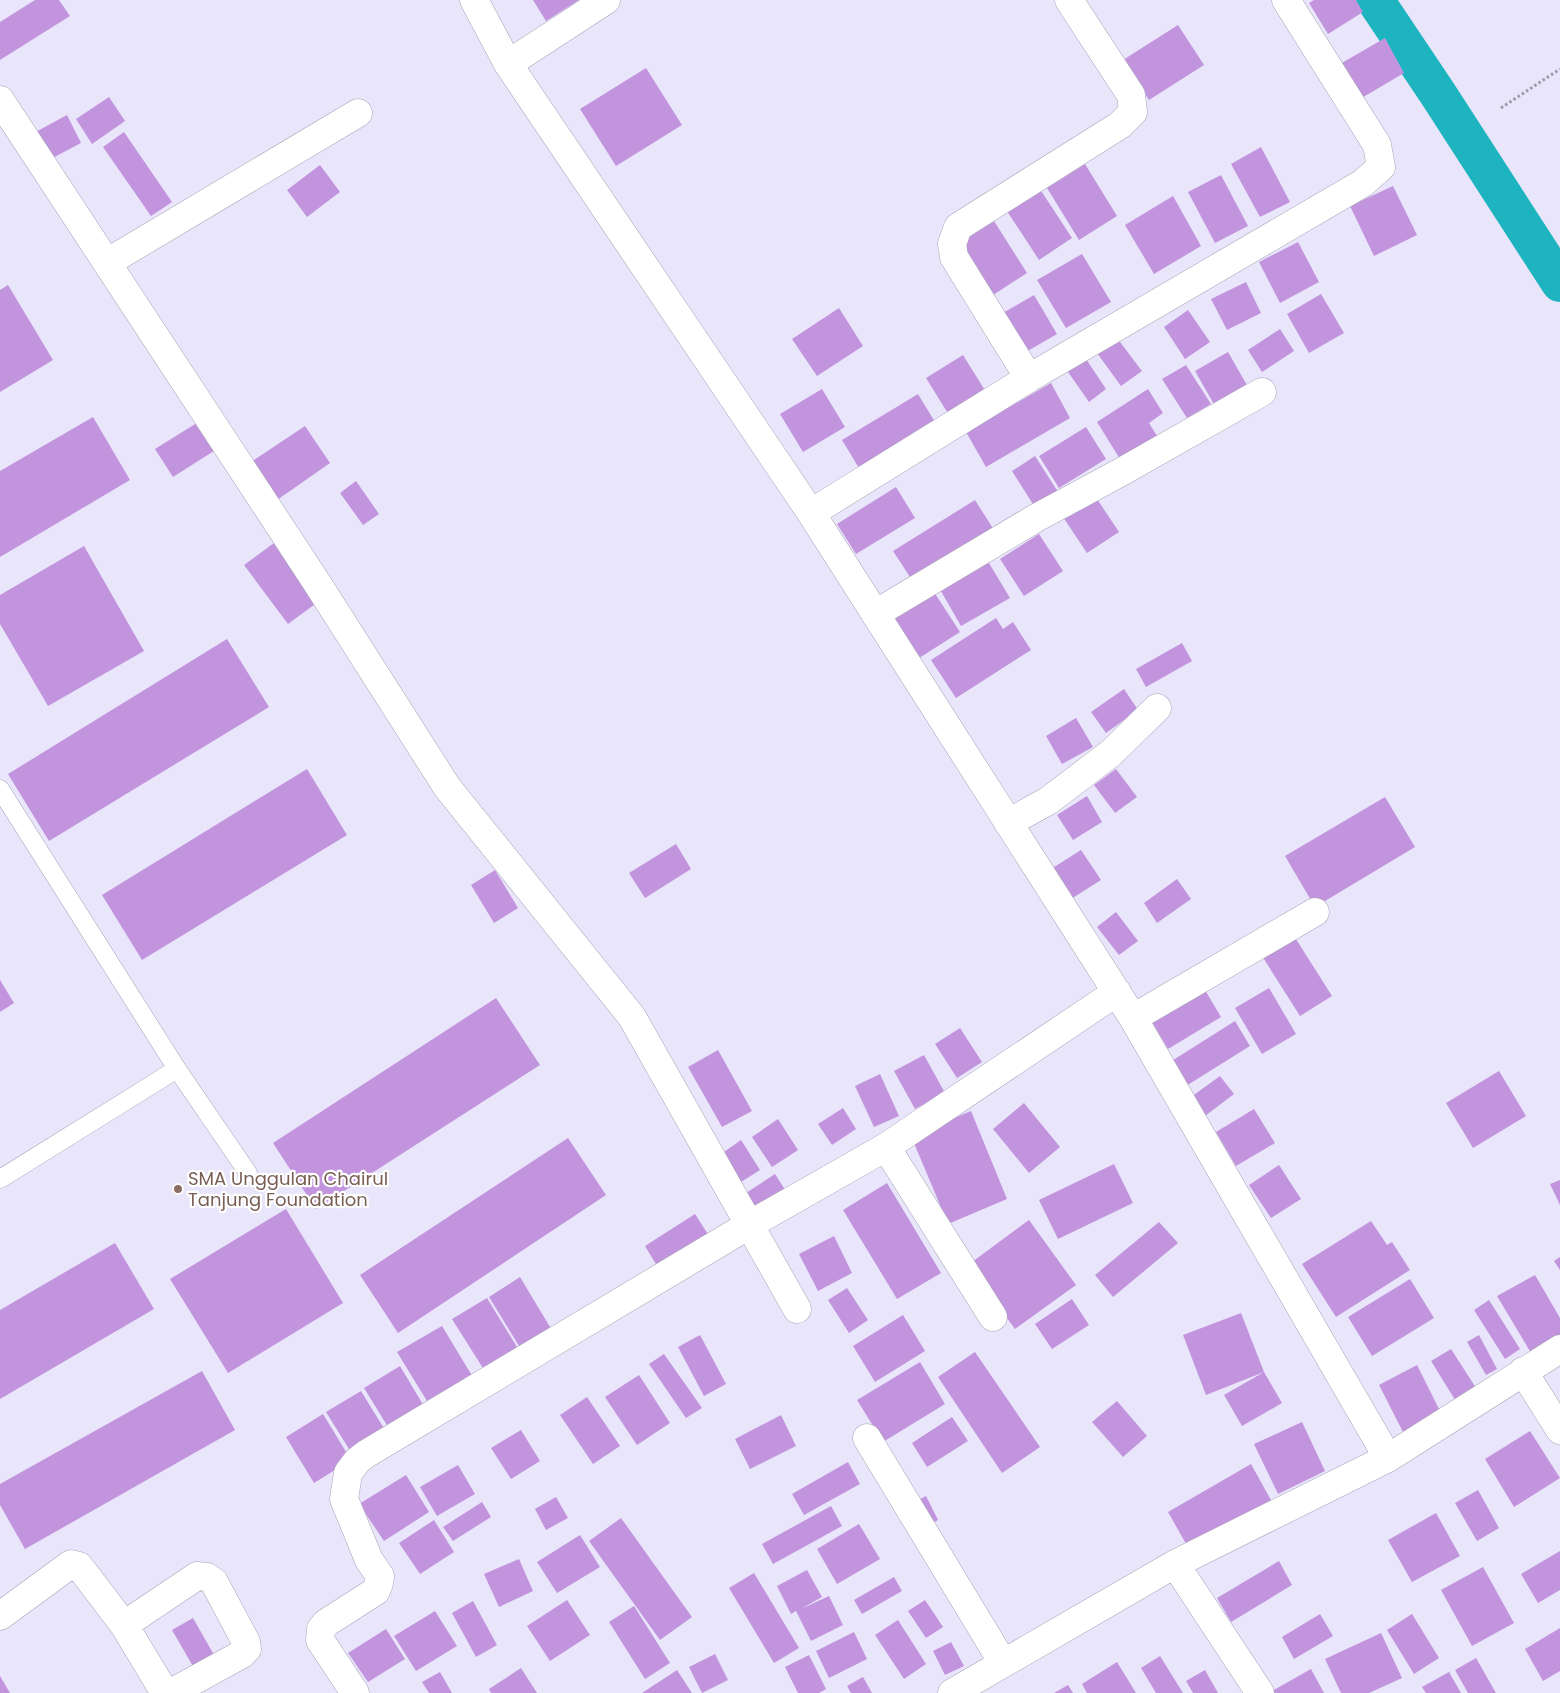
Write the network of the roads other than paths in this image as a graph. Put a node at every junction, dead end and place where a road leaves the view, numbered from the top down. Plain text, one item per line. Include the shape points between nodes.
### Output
1 (474, 0) edge
2 (606, 0) edge
3 (1069, 0) edge
4 (1286, 0) edge
5 (508, 64) junction
6 (0, 100) edge
7 (358, 113) dead end
8 (108, 262) junction
9 (1028, 378) junction
10 (1262, 392) dead end
11 (811, 513) junction
12 (875, 614) junction
13 (1157, 708) dead end
14 (0, 789) edge
15 (1008, 823) junction
16 (1315, 912) dead end
17 (1117, 992) junction
18 (1133, 1018) junction
19 (177, 1069) junction
20 (886, 1146) junction
21 (248, 1173) dead end
22 (0, 1179) edge
23 (749, 1225) junction
24 (797, 1309) dead end
25 (993, 1317) dead end
26 (1560, 1349) edge
27 (1523, 1372) junction
28 (1560, 1430) edge
29 (867, 1438) dead end
30 (1388, 1458) junction
31 (1175, 1564) junction
32 (0, 1616) edge
33 (124, 1625) junction
34 (1003, 1663) junction
35 (165, 1693) edge
36 (171, 1693) edge
37 (355, 1693) edge
38 (952, 1693) edge
39 (1260, 1693) edge

1 - 5 street
2 - 5 street
3 - 9 street via 1131,94 1133,112 1120,125 958,227 952,244 954,256
4 - 9 street via 1377,145 1381,167 1363,183
5 - 11 street
6 - 8 street
7 - 8 street
8 - 23 street via 446,787 632,1017
9 - 11 street
10 - 12 street via 1036,518
11 - 12 street
12 - 15 street
13 - 15 street via 1111,753 1048,801
14 - 19 lane
15 - 17 street
16 - 18 street
17 - 18 street
17 - 20 street
18 - 30 street
19 - 21 lane
19 - 22 lane
20 - 23 street
20 - 25 street
23 - 24 street
23 - 37 street via 358,1461 348,1473 344,1499 369,1560 380,1576 379,1583 376,1590 326,1623 321,1629 320,1640
26 - 27 street
27 - 28 street
27 - 30 street
29 - 34 street
30 - 31 street
31 - 34 street
31 - 39 street
32 - 33 street via 71,1564 85,1572
33 - 35 street
33 - 36 street via 196,1576 207,1577 214,1582 247,1649
34 - 38 street

